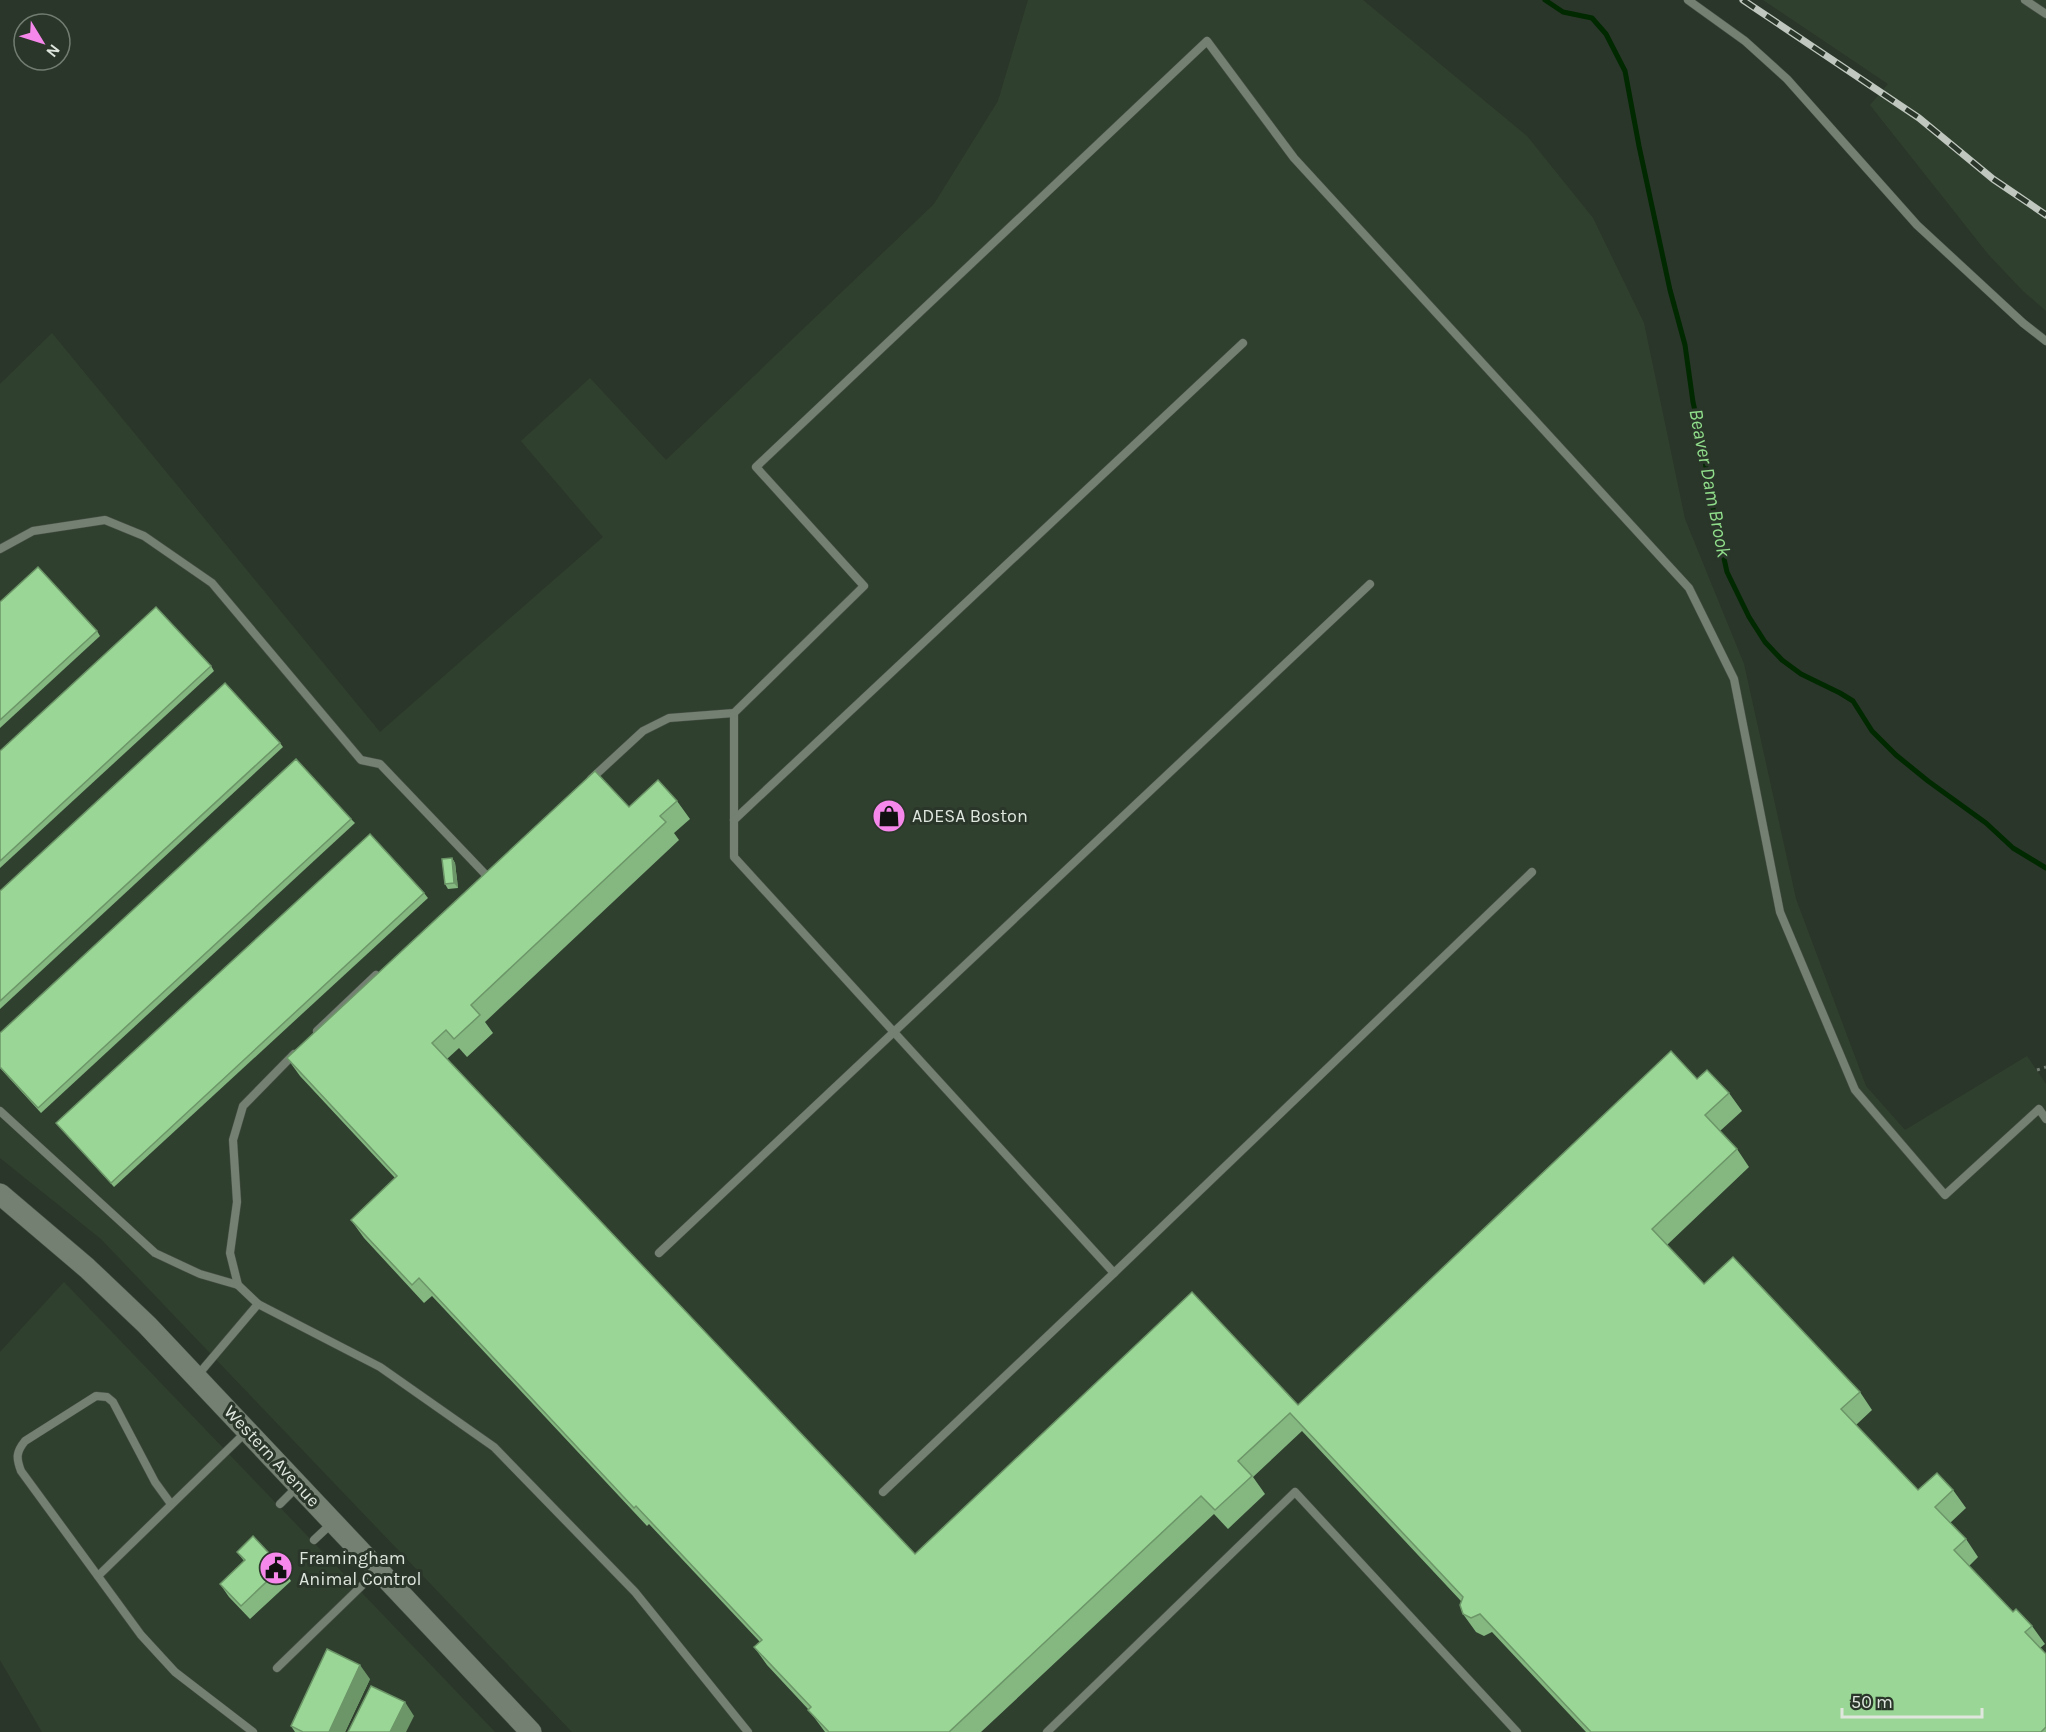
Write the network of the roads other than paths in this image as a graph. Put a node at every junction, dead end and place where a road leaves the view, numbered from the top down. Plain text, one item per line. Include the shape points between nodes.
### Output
1 (1688, 0) edge
2 (2025, 0) edge
3 (2046, 14) edge
4 (2046, 341) edge
5 (1243, 343) dead end
6 (0, 549) edge
7 (1370, 584) dead end
8 (734, 713) junction
9 (580, 788) edge
10 (734, 820) junction
11 (494, 867) edge
12 (1532, 872) dead end
13 (486, 875) junction
14 (477, 883) edge
15 (385, 967) edge
16 (894, 1032) junction
17 (312, 1036) edge
18 (297, 1051) edge
19 (0, 1111) edge
20 (2046, 1119) edge
21 (0, 1194) edge
22 (659, 1253) dead end
23 (1114, 1273) junction
24 (238, 1286) junction
25 (258, 1304) junction
26 (197, 1376) junction
27 (247, 1431) junction
28 (299, 1485) junction
29 (883, 1492) dead end
30 (171, 1504) junction
31 (280, 1504) dead end
32 (333, 1522) junction
33 (314, 1540) dead end
34 (378, 1569) junction
35 (98, 1576) junction
36 (277, 1668) dead end
37 (253, 1732) edge
38 (531, 1732) edge
39 (748, 1732) edge
40 (1047, 1732) edge
41 (1517, 1732) edge

1 - 4 lane via 1745,41 1787,79 1917,225
2 - 3 lane
5 - 10 lane
6 - 13 lane via 33,531 105,520 144,536 212,583 362,760 381,764
7 - 16 lane
8 - 9 lane via 669,718 643,731
8 - 10 lane
8 - 20 lane via 864,586 756,467 1207,40 1294,158 1689,588 1734,679 1780,912 1855,1090 1945,1195 2039,1108
10 - 16 lane via 734,857
11 - 13 lane
12 - 23 lane
13 - 14 lane
15 - 17 lane
16 - 22 lane
16 - 23 lane
18 - 24 lane via 243,1106 233,1140 237,1202 230,1252
19 - 24 lane via 155,1253
21 - 26 street, Western Avenue via 104,1284
23 - 29 lane
24 - 25 lane
25 - 26 lane
25 - 39 lane via 380,1367 494,1447 635,1592
26 - 27 street, Western Avenue
27 - 28 street, Western Avenue
27 - 30 lane
28 - 31 lane
28 - 32 street, Western Avenue
30 - 35 lane
30 - 35 lane via 107,1397 96,1396 25,1442 16,1458 21,1471
32 - 33 lane
32 - 34 street, Western Avenue
34 - 36 lane
34 - 38 street, Western Avenue
35 - 37 lane via 141,1635 175,1672
40 - 41 lane via 1295,1492

